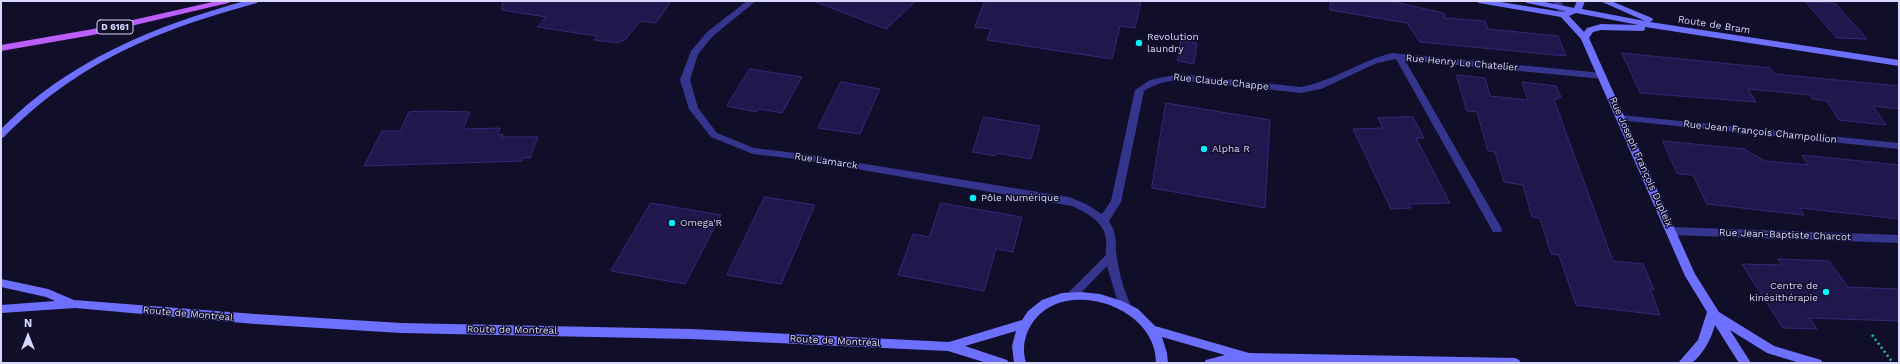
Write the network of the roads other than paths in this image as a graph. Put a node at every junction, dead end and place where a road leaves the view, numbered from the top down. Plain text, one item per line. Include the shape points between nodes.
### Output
1 (228, 1) edge
2 (254, 1) edge
3 (752, 1) edge
4 (1479, 1) edge
5 (1527, 1) edge
6 (1581, 1) edge
7 (1604, 1) edge
8 (1558, 4) edge
9 (1577, 10) junction
10 (1564, 15) junction
11 (1671, 29) junction
12 (1585, 38) junction
13 (1, 48) edge
14 (1399, 57) junction
15 (1899, 63) edge
16 (1603, 76) junction
17 (1621, 118) junction
18 (1, 135) edge
19 (1899, 146) edge
20 (1103, 221) junction
21 (1498, 229) dead end
22 (1672, 231) junction
23 (1899, 239) edge
24 (1111, 256) junction
25 (1, 283) edge
26 (1071, 296) junction
27 (75, 304) junction
28 (1125, 306) junction
29 (1, 309) edge
30 (1712, 313) junction
31 (1024, 324) junction
32 (1152, 330) junction
33 (948, 346) junction
34 (1252, 358) junction
35 (1003, 363) edge
36 (1020, 363) edge
37 (1162, 363) edge
38 (1210, 363) edge
39 (1515, 363) edge
40 (1684, 363) edge
41 (1745, 363) edge
42 (1817, 363) edge

1 - 13 main road, D 6161 via 93,32
2 - 18 main road via 178,22 118,47 73,74 31,105
3 - 20 street, Rue Lamarck via 710,34 694,53 685,80 694,109 714,135 753,151 804,157 1069,201 1084,207
4 - 10 main road
5 - 8 main road, Route de Bram
6 - 9 main road
7 - 11 main road
8 - 9 main road, Route de Bram
8 - 10 street
9 - 10 main road
9 - 11 main road, Route de Bram
10 - 12 main road, Rue Joseph François Dupleix
11 - 12 main road via 1601,27 1590,30
11 - 15 main road, Route de Bram
12 - 16 main road, Rue Joseph François Dupleix
14 - 16 street, Rue Henry Le Chatelier
14 - 20 street, Rue Claude Chappe via 1379,59 1318,87 1301,90 1179,77 1165,77 1148,84 1140,90 1116,202
14 - 21 street, Rue Henry Le Chatelier
16 - 17 main road, Rue Joseph François Dupleix
17 - 19 street, Rue Jean François Champollion
17 - 22 main road, Rue Joseph François Dupleix
20 - 24 street via 1111,238
22 - 23 street, Rue Jean-Baptiste Charcot
22 - 30 main road, Rue Joseph François Dupleix via 1690,276
24 - 26 street
24 - 28 street
25 - 27 main road, Route de Montréal via 48,293
26 - 28 main road via 1108,299
26 - 31 main road via 1052,301 1036,310
27 - 29 main road, Route de Montréal
27 - 33 main road, Route de Montréal via 401,328 691,334
28 - 32 main road via 1141,316
30 - 40 main road via 1704,341 1696,354
30 - 41 main road, Rue Joseph François Dupleix
30 - 42 main road via 1771,350
31 - 33 main road, Route de Montréal
31 - 36 main road via 1018,339 1017,356
32 - 34 main road
32 - 37 main road via 1160,345
33 - 35 main road, Route de Montréal
34 - 38 main road
34 - 39 main road

